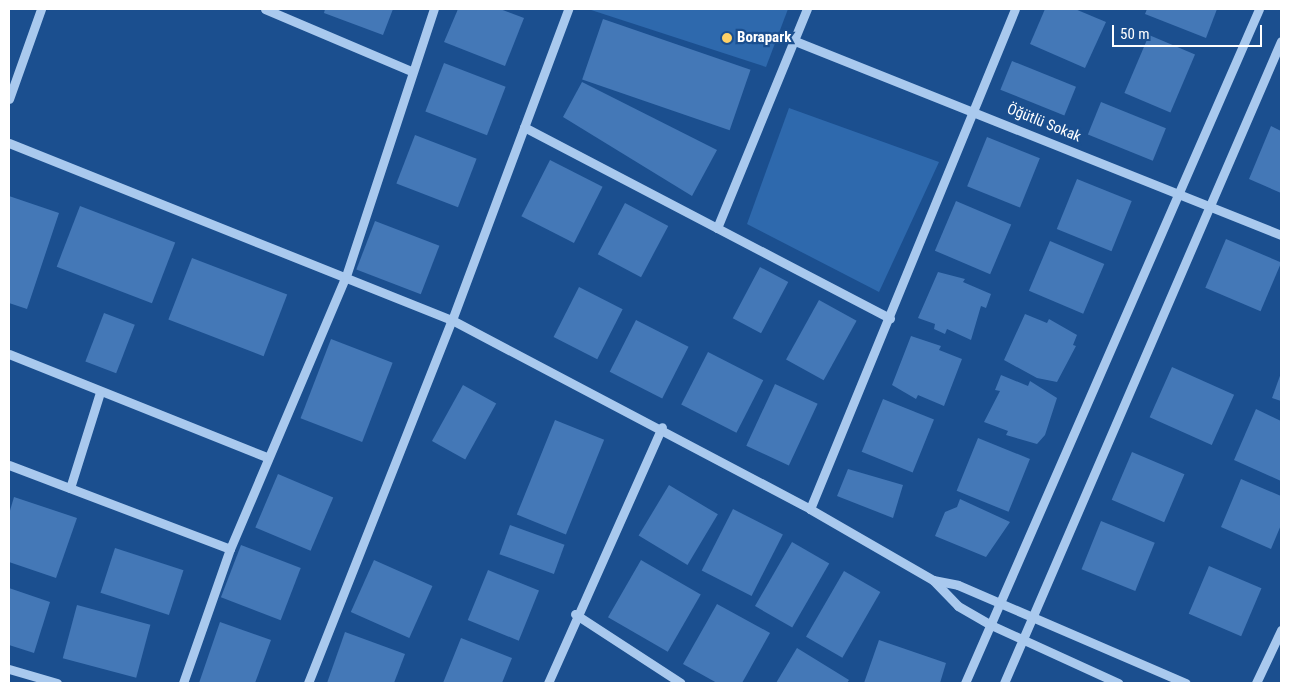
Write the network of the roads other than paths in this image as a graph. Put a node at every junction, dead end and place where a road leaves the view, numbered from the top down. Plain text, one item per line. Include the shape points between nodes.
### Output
1 (41, 9) edge
2 (265, 9) edge
3 (434, 9) edge
4 (568, 9) edge
5 (807, 9) edge
6 (1015, 9) edge
7 (1259, 9) edge
8 (795, 41) junction
9 (1281, 41) edge
10 (411, 71) junction
11 (9, 100) edge
12 (971, 109) junction
13 (524, 127) junction
14 (9, 143) edge
15 (1177, 191) junction
16 (1211, 205) junction
17 (717, 228) junction
18 (1281, 234) edge
19 (346, 276) junction
20 (890, 318) junction
21 (452, 320) junction
22 (9, 354) edge
23 (100, 392) junction
24 (662, 428) junction
25 (267, 457) junction
26 (9, 465) edge
27 (70, 488) junction
28 (810, 509) junction
29 (230, 549) junction
30 (933, 580) junction
31 (1003, 605) junction
32 (576, 614) junction
33 (1035, 617) junction
34 (990, 625) junction
35 (1281, 630) edge
36 (1024, 640) junction
37 (9, 669) edge
38 (57, 683) edge
39 (183, 683) edge
40 (308, 683) edge
41 (548, 683) edge
42 (682, 683) edge
43 (965, 683) edge
44 (1004, 683) edge
45 (1118, 683) edge
46 (1186, 683) edge
47 (1256, 683) edge

1 - 11 street
2 - 10 street
3 - 10 street
4 - 13 street
5 - 8 street
6 - 12 street
7 - 15 street
8 - 12 street, Öğütlü Sokak
8 - 17 street
9 - 16 street
10 - 19 street
12 - 15 street, Öğütlü Sokak
12 - 20 street
13 - 17 street
13 - 21 street
14 - 19 street
15 - 16 street, Öğütlü Sokak
15 - 31 street
16 - 18 street, Öğütlü Sokak
16 - 33 street
17 - 20 street
19 - 21 street
19 - 25 street
20 - 28 street
21 - 24 street
21 - 40 street
22 - 23 street
23 - 25 street
23 - 27 street
24 - 28 street
24 - 32 street
25 - 29 street
26 - 27 street
27 - 29 street
28 - 30 street
29 - 39 street
30 - 31 street via 958,584
30 - 34 street via 958,606
31 - 33 street
31 - 34 street
32 - 41 street
32 - 42 street
33 - 36 street
33 - 46 street
34 - 36 street
34 - 43 street
35 - 47 street
36 - 44 street
36 - 45 street
37 - 38 street

